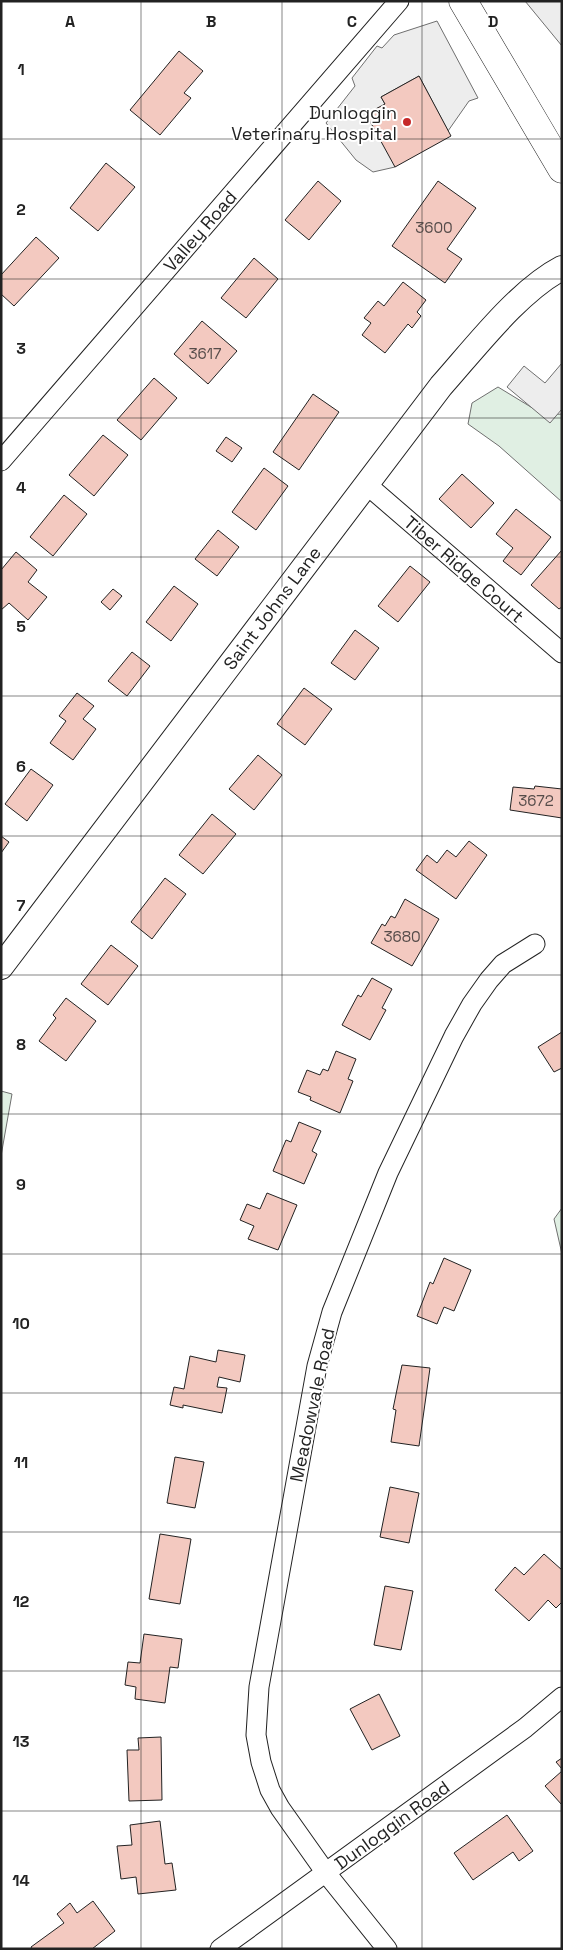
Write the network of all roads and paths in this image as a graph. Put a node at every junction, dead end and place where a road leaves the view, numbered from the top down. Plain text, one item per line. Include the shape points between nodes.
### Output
1 (399, 1) edge
2 (463, 1) edge
3 (562, 169) edge
4 (562, 268) edge
5 (1, 460) edge
6 (366, 484) junction
7 (562, 653) edge
8 (534, 944) dead end
9 (1, 967) edge
10 (562, 1697) edge
11 (326, 1873) junction
12 (220, 1949) edge
13 (387, 1949) edge

1 - 5 street, Valley Road
2 - 3 main road
4 - 6 street, Saint Johns Lane via 544,277 488,334 441,386
6 - 7 street, Tiber Ridge Court
6 - 9 street, Saint Johns Lane
8 - 11 street, Meadowvale Road via 503,964 489,980 437,1067 388,1173 345,1279 317,1366 260,1687 256,1735 270,1790
10 - 11 street, Dunloggin Road via 525,1728
11 - 12 street, Dunloggin Road
11 - 13 street, Meadowvale Road

